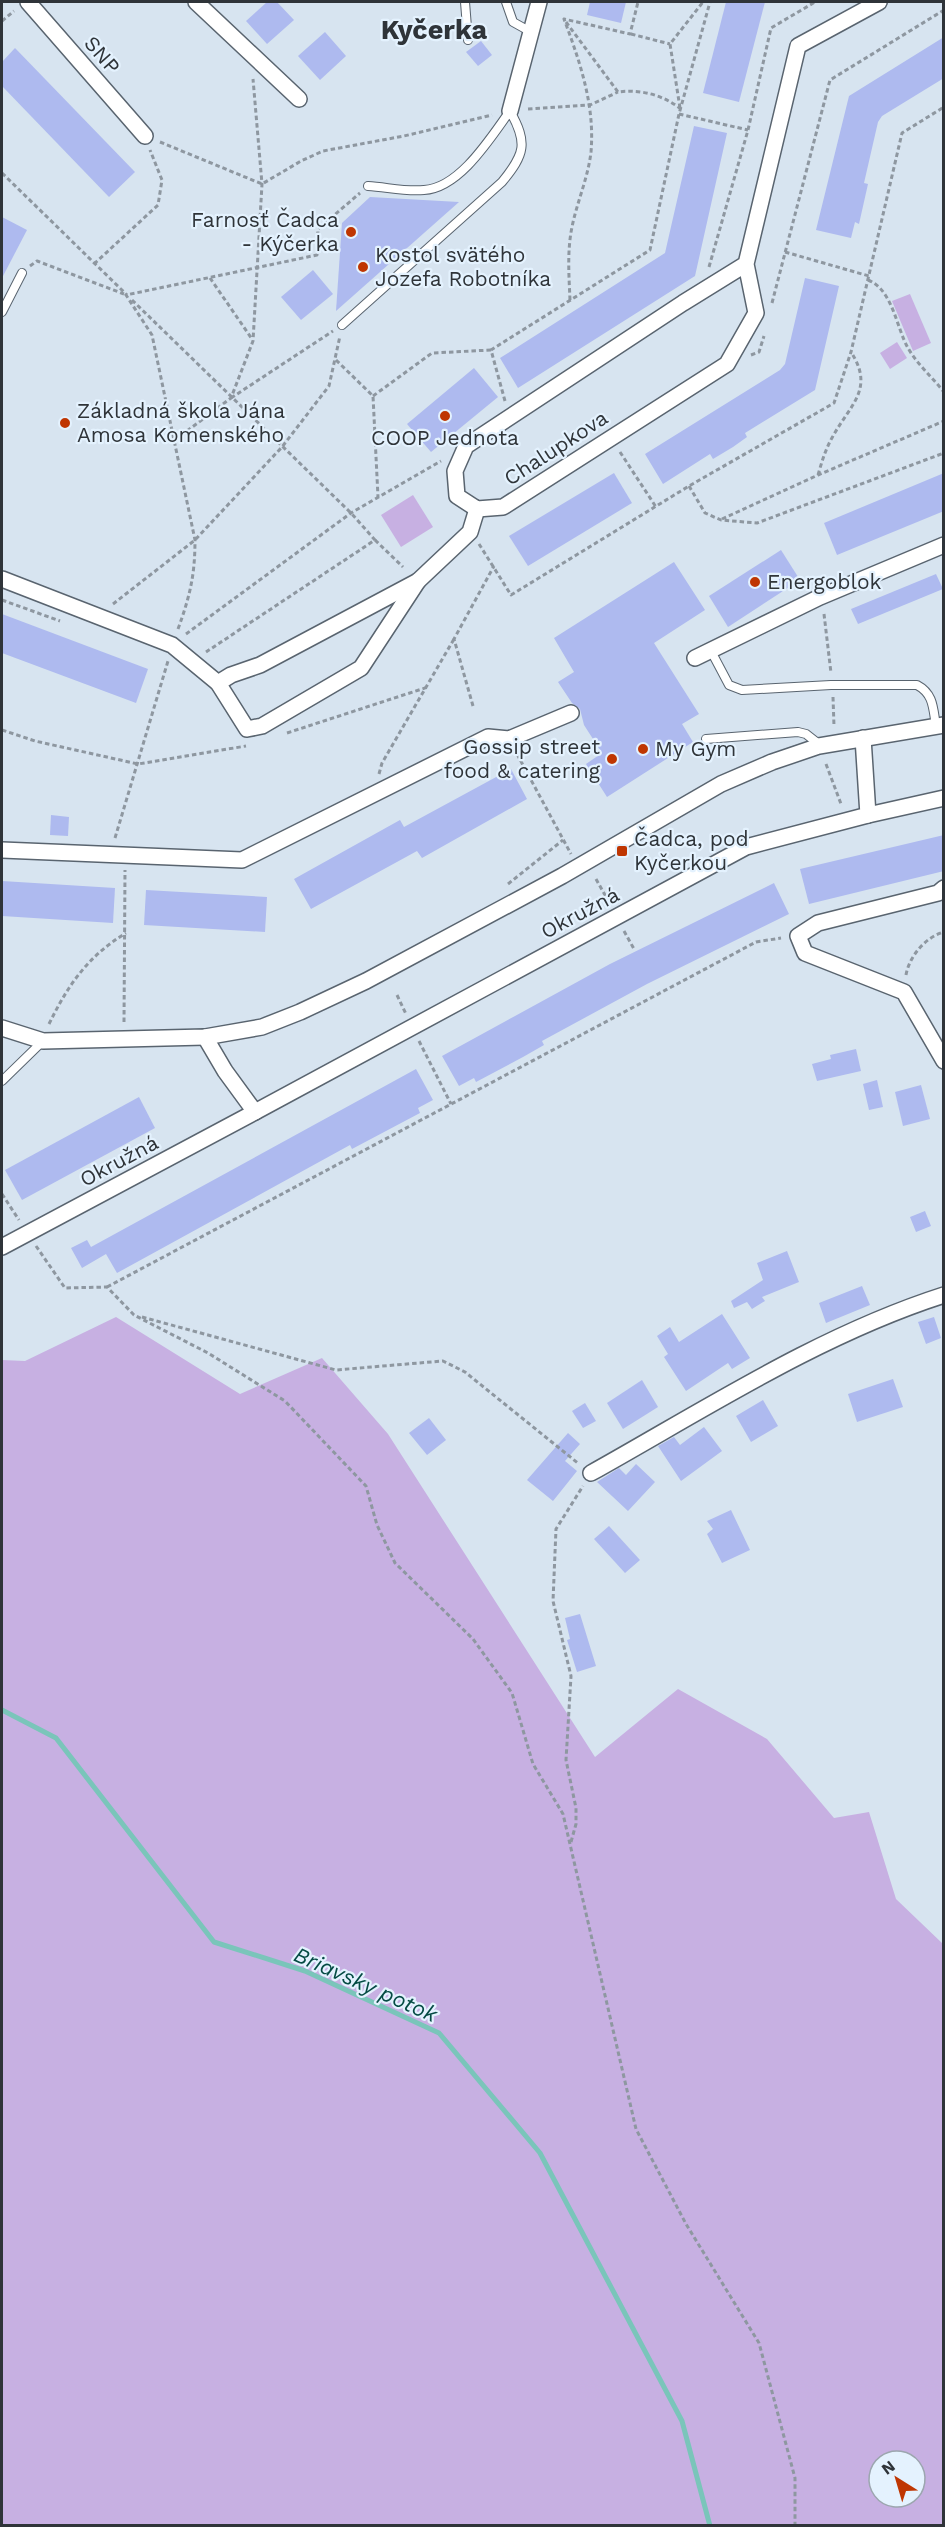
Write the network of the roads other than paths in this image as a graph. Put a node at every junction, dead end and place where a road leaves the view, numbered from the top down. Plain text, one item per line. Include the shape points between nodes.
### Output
1 (28, 2) edge
2 (196, 2) edge
3 (465, 2) edge
4 (506, 2) edge
5 (539, 2) edge
6 (879, 2) edge
7 (531, 32) junction
8 (468, 40) dead end
9 (299, 99) dead end
10 (510, 111) junction
11 (145, 136) road end
12 (368, 186) road end
13 (746, 264) junction
14 (22, 273) road end
15 (2, 312) edge
16 (342, 325) road end
17 (477, 509) junction
18 (944, 545) edge
19 (2, 579) edge
20 (418, 581) junction
21 (711, 651) junction
22 (695, 658) dead end
23 (218, 683) junction
24 (571, 713) dead end
25 (940, 726) edge
26 (863, 738) junction
27 (706, 739) dead end
28 (822, 746) junction
29 (944, 798) edge
30 (868, 815) junction
31 (2, 850) edge
32 (944, 888) edge
33 (2, 1028) edge
34 (205, 1037) junction
35 (43, 1041) junction
36 (944, 1061) edge
37 (2, 1081) edge
38 (255, 1112) junction
39 (2, 1247) edge
40 (944, 1295) edge
41 (591, 1473) road end

1 - 11 street, SNP
2 - 9 street
3 - 8 lane
4 - 7 lane via 513,22
5 - 7 street
6 - 13 street, Chalupkova via 798,46
7 - 10 street
10 - 12 lane via 477,155 445,182 425,190
10 - 16 lane via 519,127 523,149 518,163 502,182
13 - 17 street, Chalupkova via 756,313 727,364 503,507
13 - 17 street via 465,446 454,471 457,496
14 - 15 lane
17 - 20 street via 470,532
18 - 21 street via 820,597
19 - 23 street via 172,645
20 - 23 street via 260,665
20 - 23 street via 361,668 262,726 247,729
21 - 22 street
21 - 25 lane via 729,685 742,690 917,685 931,696
24 - 31 street via 509,739 488,737 242,860
25 - 26 street, Okružná
26 - 28 street, Okružná
26 - 30 street
27 - 28 lane via 798,732
28 - 34 street, Okružná via 722,784 366,981 262,1027
29 - 30 street, Okružná
30 - 38 street, Okružná via 746,847
32 - 36 street via 938,893 818,923 798,936 805,953 904,992
33 - 35 street, Okružná
34 - 35 street, Okružná
34 - 38 street
35 - 37 lane
38 - 39 street, Okružná
40 - 41 street via 911,1305 815,1348

